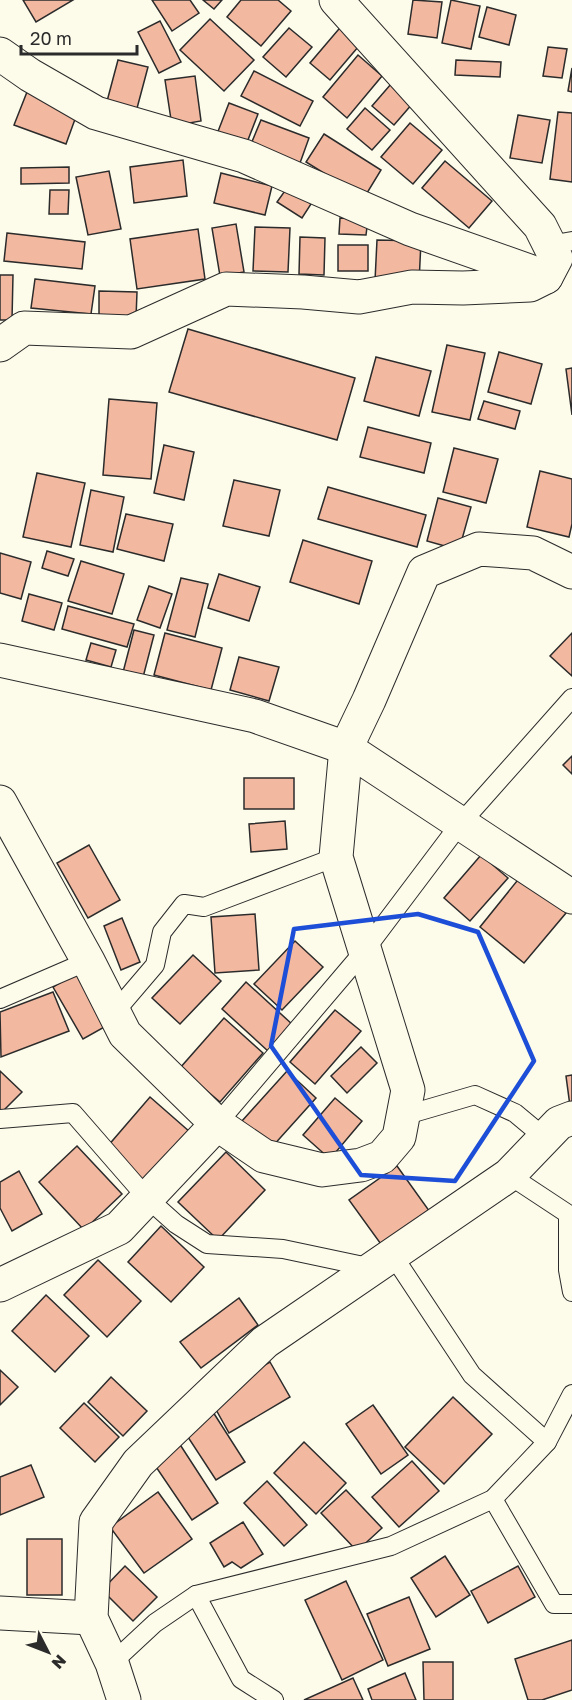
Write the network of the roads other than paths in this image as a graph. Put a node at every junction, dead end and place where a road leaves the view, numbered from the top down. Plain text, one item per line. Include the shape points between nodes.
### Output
1 (336, 0) edge
2 (0, 54) edge
3 (561, 243) edge
4 (546, 277) junction
5 (0, 345) edge
6 (568, 563) edge
7 (0, 660) edge
8 (572, 698) edge
9 (346, 748) junction
10 (0, 802) edge
11 (460, 824) junction
12 (336, 856) junction
13 (572, 897) edge
14 (365, 950) junction
15 (88, 961) junction
16 (0, 999) edge
17 (114, 1013) junction
18 (403, 1116) junction
19 (572, 1118) edge
20 (0, 1119) edge
21 (217, 1124) junction
22 (545, 1138) junction
23 (509, 1175) junction
24 (147, 1198) junction
25 (383, 1261) junction
26 (0, 1285) edge
27 (572, 1292) edge
28 (572, 1394) edge
29 (547, 1442) junction
30 (493, 1499) junction
31 (196, 1595) junction
32 (572, 1604) edge
33 (0, 1613) edge
34 (91, 1618) junction
35 (111, 1663) junction
36 (124, 1700) edge
37 (274, 1700) edge

1 - 3 street via 540,226
2 - 4 street via 96,113 244,156 410,229
3 - 4 street
4 - 5 street via 530,285 412,287 359,297 226,289 131,332 24,328
6 - 9 street via 533,553 478,549 424,572
7 - 9 street via 255,717
8 - 11 lane
9 - 11 street
9 - 12 street
10 - 15 street
11 - 13 street
11 - 14 lane
12 - 14 street
12 - 17 lane via 204,907 184,904 162,932 155,965
14 - 18 street via 408,1090
14 - 21 lane
15 - 16 lane
15 - 17 street
17 - 21 street via 125,1034
18 - 21 street via 399,1137 382,1157 361,1165 322,1170 264,1156
18 - 22 lane via 475,1095 515,1113
19 - 22 street
20 - 24 lane via 73,1113
21 - 24 street
22 - 23 street
23 - 25 street
23 - 27 lane via 568,1214
24 - 25 lane via 207,1244
24 - 26 street via 119,1228
25 - 29 lane via 471,1375
25 - 34 street via 265,1342 138,1463 96,1522
28 - 29 lane
29 - 30 lane
30 - 31 lane via 391,1546
30 - 32 lane via 554,1604
31 - 35 lane via 155,1623
31 - 37 lane via 241,1679
33 - 34 street
34 - 35 street
35 - 36 street

